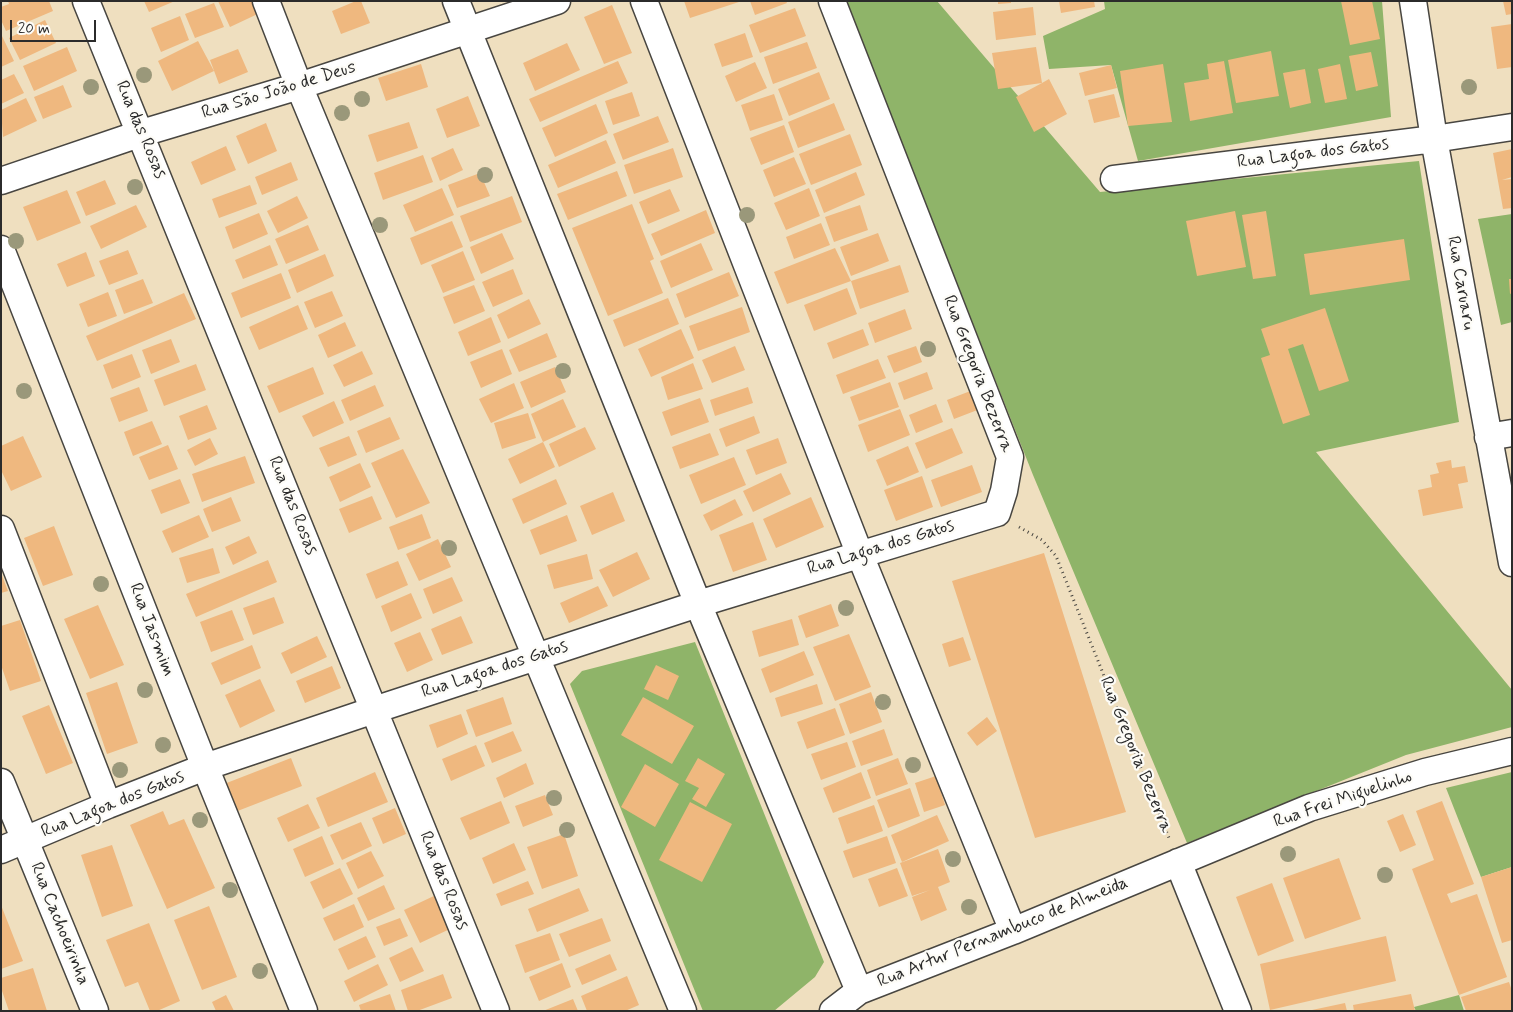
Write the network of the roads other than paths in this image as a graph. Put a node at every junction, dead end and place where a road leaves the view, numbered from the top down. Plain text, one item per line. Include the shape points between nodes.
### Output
1 (86, 1) edge
2 (266, 1) edge
3 (456, 1) edge
4 (557, 1) edge
5 (644, 1) edge
6 (832, 1) edge
7 (1413, 1) edge
8 (467, 30) junction
9 (299, 86) junction
10 (1512, 127) edge
11 (142, 133) junction
12 (1434, 139) junction
13 (1114, 179) dead end
14 (1, 180) edge
15 (1, 249) edge
16 (1500, 435) edge
17 (996, 513) joint
18 (1, 529) edge
19 (860, 555) junction
20 (1512, 563) edge
21 (698, 604) junction
22 (535, 657) junction
23 (374, 710) junction
24 (1512, 751) edge
25 (205, 767) junction
26 (1, 782) edge
27 (108, 805) junction
28 (13, 846) edge
29 (1178, 862) junction
30 (1013, 931) junction
31 (858, 991) junction
32 (95, 1011) edge
33 (304, 1011) edge
34 (496, 1011) edge
35 (683, 1011) edge
36 (833, 1011) edge
37 (1238, 1011) edge

1 - 11 street, Rua das Rosas
2 - 9 street
3 - 8 street
4 - 8 street, Rua São João de Deus
5 - 19 street
6 - 17 street, Rua Gregoria Bezerra via 1010,457 1004,492
7 - 12 street, Rua Caruaru
8 - 9 street, Rua São João de Deus
8 - 21 street
9 - 11 street, Rua São João de Deus
9 - 22 street
10 - 12 street, Rua Lagoa dos Gatos
11 - 14 street, Rua São João de Deus
11 - 23 street, Rua das Rosas
12 - 13 street, Rua Lagoa dos Gatos
12 - 16 street, Rua Caruaru
15 - 25 street, Rua Jasmim
16 - 20 street, Rua Caruaru
17 - 19 street, Rua Lagoa dos Gatos
18 - 27 street
19 - 21 street, Rua Lagoa dos Gatos
19 - 30 street
21 - 22 street, Rua Lagoa dos Gatos
21 - 31 street
22 - 23 street, Rua Lagoa dos Gatos
22 - 35 street
23 - 25 street, Rua Lagoa dos Gatos
23 - 34 street, Rua das Rosas
24 - 29 street, Rua Frei Miguelinho via 1426,772 1309,808
25 - 27 street, Rua Lagoa dos Gatos
25 - 33 street, Rua Jasmim
26 - 28 street, Rua Cachoeirinha
27 - 28 street, Rua Lagoa dos Gatos
28 - 32 street, Rua Cachoeirinha
29 - 30 street, Rua Artur Pernambuco de Almeida
29 - 37 street
30 - 31 street, Rua Artur Pernambuco de Almeida
31 - 36 street, Rua Artur Pernambuco de Almeida

